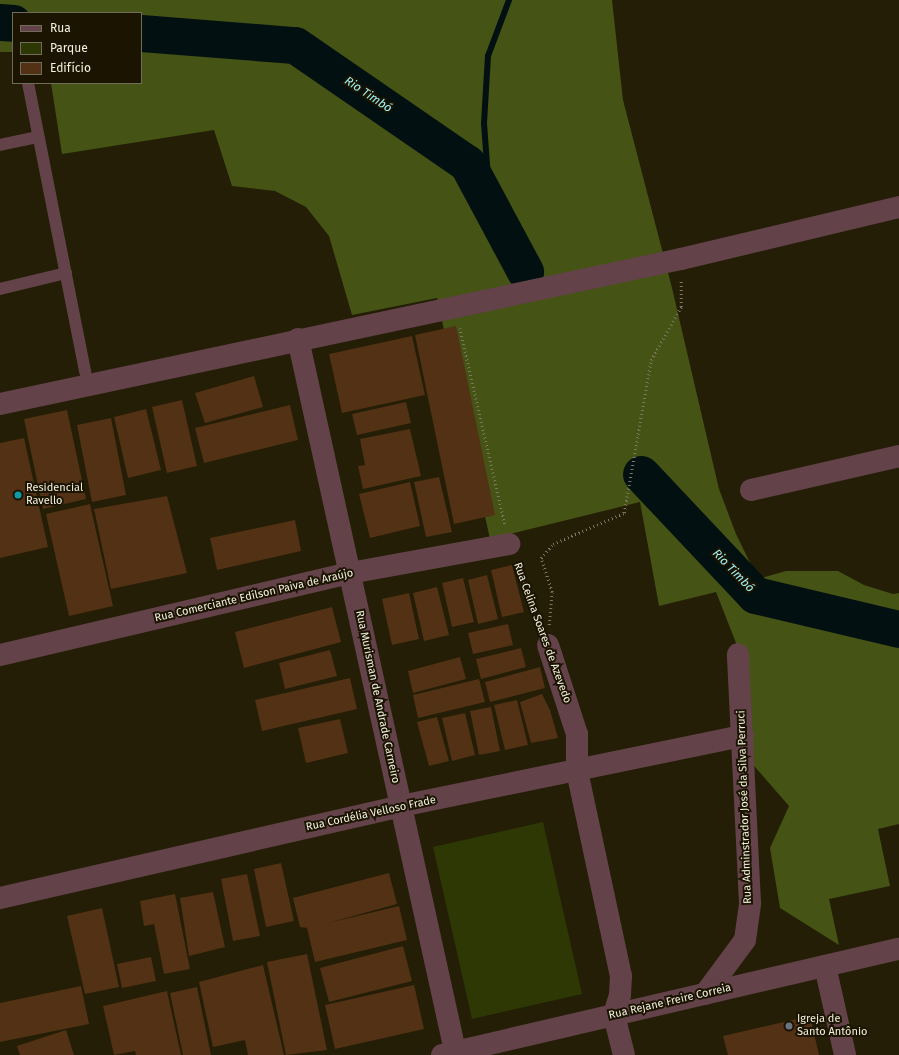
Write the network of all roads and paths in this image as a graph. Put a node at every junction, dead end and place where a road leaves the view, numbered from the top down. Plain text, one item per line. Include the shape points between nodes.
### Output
1 (28, 84) edge
2 (38, 137) junction
3 (0, 145) edge
4 (899, 207) edge
5 (681, 260) junction
6 (66, 273) junction
7 (0, 288) edge
8 (455, 306) junction
9 (298, 339) junction
10 (86, 378) junction
11 (0, 404) edge
12 (899, 456) edge
13 (751, 490) dead end
14 (510, 544) junction
15 (350, 573) junction
16 (548, 645) junction
17 (738, 654) dead end
18 (0, 655) edge
19 (743, 736) junction
20 (577, 771) junction
21 (401, 806) junction
22 (0, 898) edge
23 (899, 949) edge
24 (825, 966) junction
25 (705, 994) junction
26 (614, 1015) junction
27 (451, 1054) edge
28 (624, 1055) edge
29 (845, 1055) edge

1 - 2 lane
2 - 3 lane
2 - 6 lane
4 - 5 street
5 - 8 street
5 - 16 path via 682,307 651,360 624,513 553,544 541,558 552,592
6 - 7 lane
6 - 10 lane
8 - 9 street
8 - 14 path, Rua Celina Soares de Azevedo
9 - 10 street
9 - 15 street, Rua Murisman de Andrade Carneiro
10 - 11 street
12 - 13 street
14 - 15 street, Rua Comerciante Edílson Paiva de Araújo
14 - 16 path, Rua Celina Soares de Azevedo
15 - 18 street, Rua Comerciante Edílson Paiva de Araújo
15 - 21 street, Rua Murisman de Andrade Carneiro
16 - 20 street, Rua Celina Soares de Azevedo via 577,734
17 - 19 street, Rua Adminstrador José da Silva Perruci
19 - 20 street, Rua Cordélia Velloso Frade
19 - 25 street, Rua Adminstrador José da Silva Perruci via 744,818 750,903 745,940
20 - 21 street, Rua Cordélia Velloso Frade
20 - 26 street, Rua Celina Soares de Azevedo via 621,976 620,995
21 - 22 street, Rua Cordélia Velloso Frade
21 - 27 street, Rua Murisman de Andrade Carneiro
23 - 24 street, Rua Rejane Freire Correia
24 - 25 street, Rua Rejane Freire Correia
24 - 29 street
25 - 26 street, Rua Rejane Freire Correia
26 - 27 street, Rua Rejane Freire Correia
26 - 28 street

